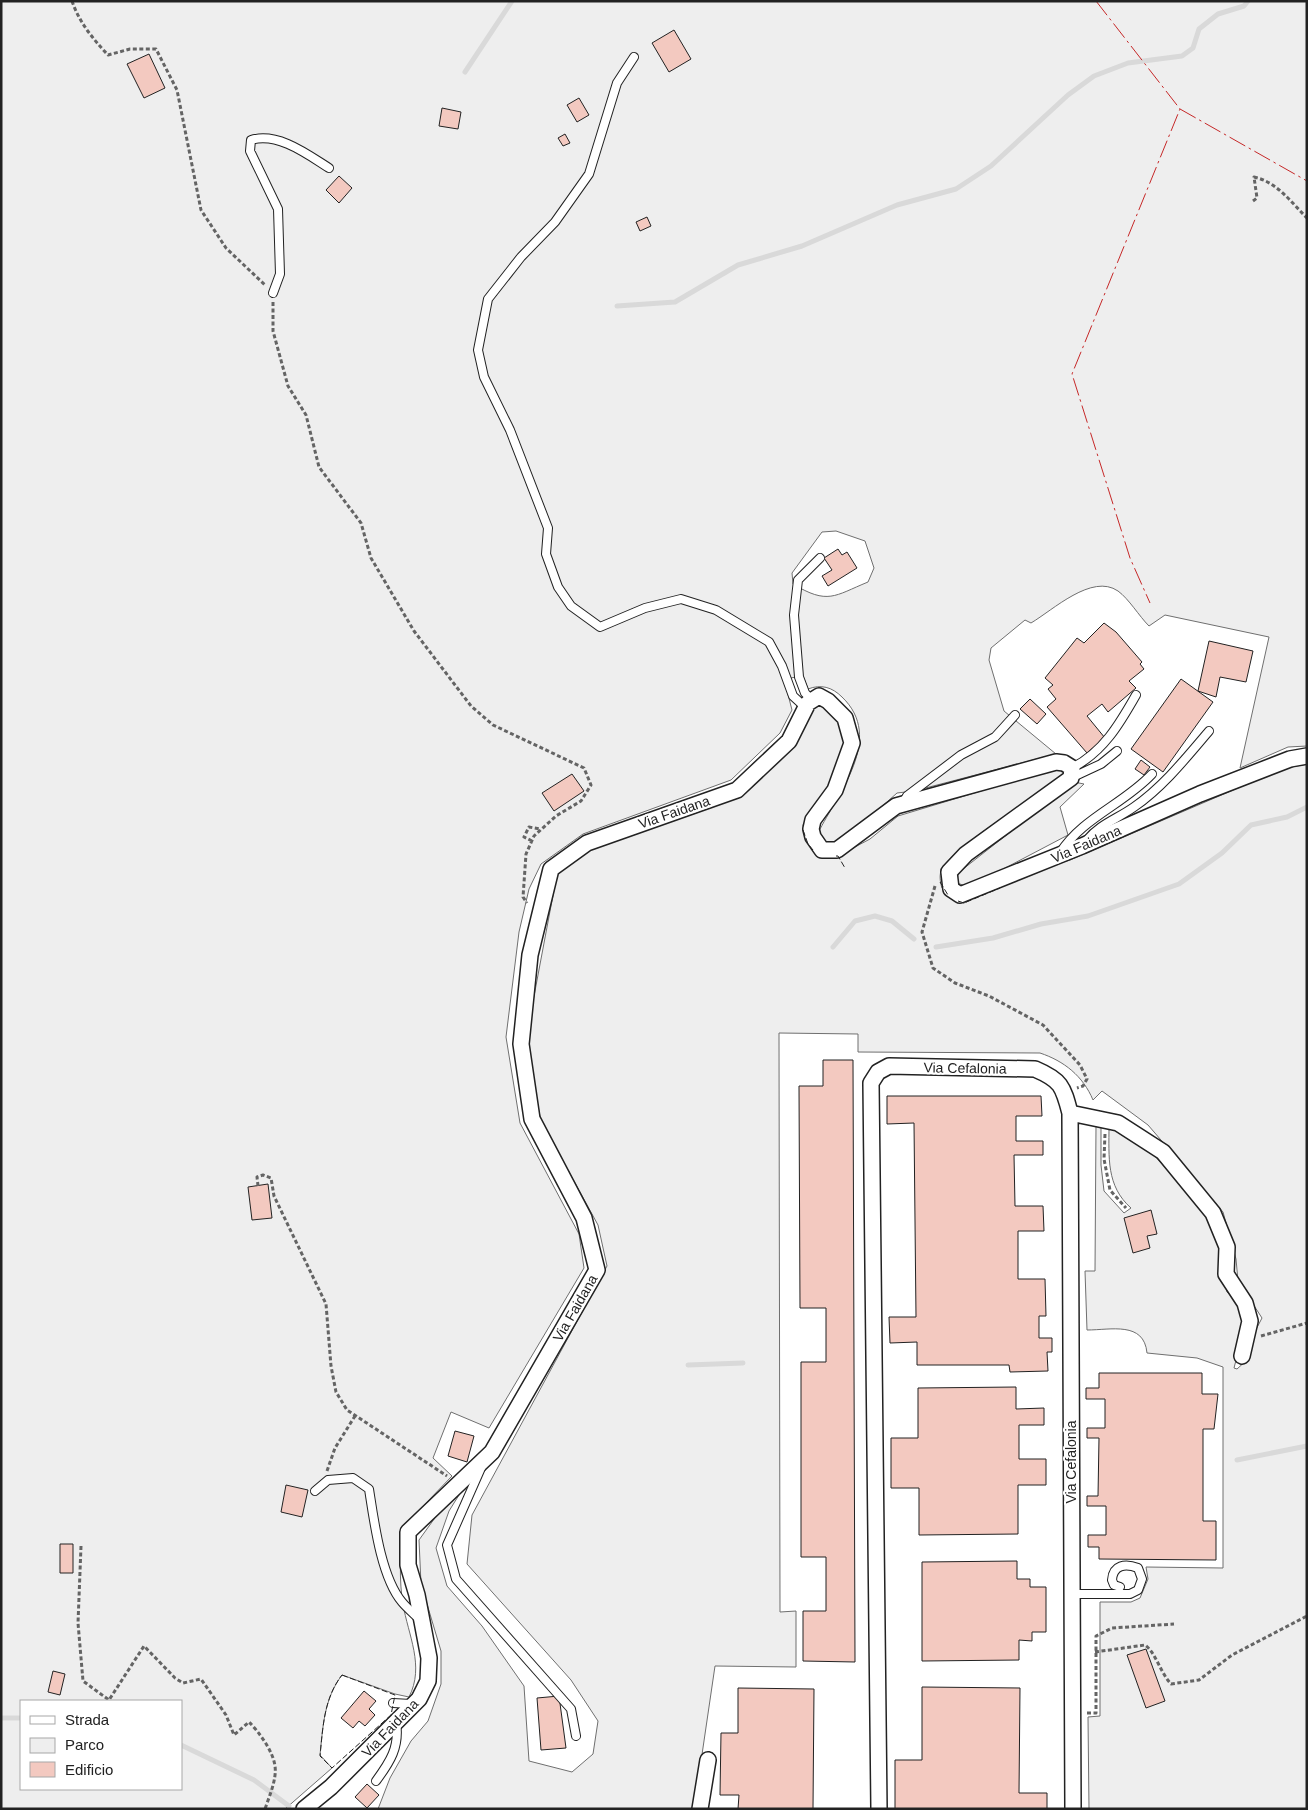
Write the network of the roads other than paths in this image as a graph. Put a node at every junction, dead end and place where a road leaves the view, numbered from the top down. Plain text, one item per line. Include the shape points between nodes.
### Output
1 (634, 57) dead end
2 (328, 168) dead end
3 (273, 293) road end
4 (820, 558) dead end
5 (1136, 695) dead end
6 (809, 704) junction
7 (1015, 715) dead end
8 (1209, 731) dead end
9 (1117, 751) dead end
10 (1307, 756) edge
11 (1072, 773) junction
12 (1152, 774) dead end
13 (902, 805) junction
14 (1082, 846) junction
15 (1059, 855) junction
16 (1070, 1113) junction
17 (1243, 1353) road end
18 (485, 1459) junction
19 (315, 1491) dead end
20 (1120, 1587) dead end
21 (1072, 1594) junction
22 (422, 1622) junction
23 (393, 1703) dead end
24 (415, 1704) junction
25 (396, 1722) junction
26 (576, 1736) dead end
27 (708, 1760) dead end
28 (376, 1781) dead end
29 (304, 1809) edge
30 (700, 1809) edge
31 (879, 1809) edge
32 (1073, 1809) edge

1 - 6 lane via 617,83 589,174 556,222 521,258 488,300 478,350 484,377 534,487 548,528 546,554 558,587 571,606 600,627 646,608 681,599 716,610 769,642 793,696
2 - 3 lane via 294,146 262,136 251,140 250,151 278,209 280,274
4 - 6 lane via 798,580 794,615 799,677
5 - 11 lane via 1103,747
6 - 13 street via 819,696 828,701 845,718 852,743 835,790 810,829 822,850 837,850 896,806
6 - 18 street, Via Faidana via 789,741 736,790 587,843 551,869 530,955 521,1044 532,1118 584,1218 597,1270
7 - 13 lane via 995,736 961,755 907,796
8 - 14 lane via 1156,789 1095,830
9 - 11 lane via 1101,764
10 - 14 street, Via Faidana via 1290,759 1200,794
11 - 13 street via 1056,762
11 - 15 street, Via Faidana via 966,854 949,872 951,889 964,895
12 - 15 lane via 1137,790 1095,817 1069,839
14 - 15 street, Via Faidana
16 - 17 street via 1118,1123 1163,1152 1213,1213 1227,1247 1226,1274 1245,1303 1250,1321
16 - 21 street, Via Cefalonia
16 - 31 street, Via Cefalonia via 1065,1093 1054,1077 1035,1069 889,1066 878,1072 871,1083
18 - 22 street, Via Faidana via 408,1532 408,1565
18 - 26 lane via 447,1545 456,1580 571,1709
19 - 22 lane via 328,1480 353,1478 369,1489 376,1535 387,1571 400,1601
20 - 21 lane via 1112,1580 1116,1570 1128,1565 1138,1568 1142,1580 1138,1590 1130,1594
21 - 32 street, Via Cefalonia
22 - 24 street, Via Faidana via 429,1658 428,1681
23 - 24 lane
24 - 25 street, Via Faidana
25 - 28 lane via 398,1736 392,1760
25 - 29 street, Via Faidana via 331,1787
27 - 30 street

